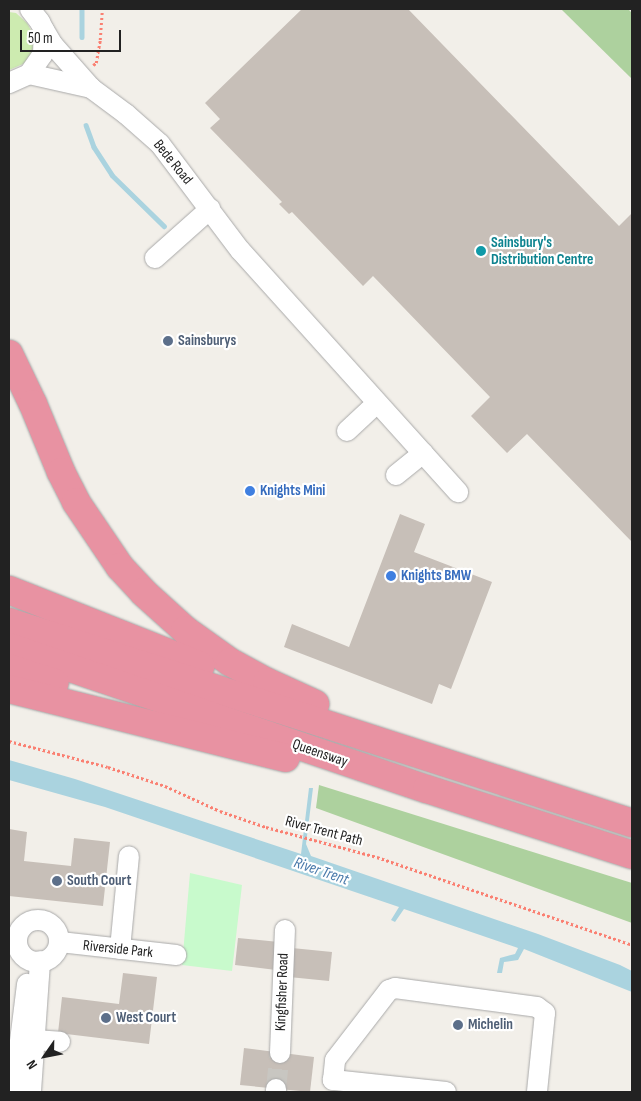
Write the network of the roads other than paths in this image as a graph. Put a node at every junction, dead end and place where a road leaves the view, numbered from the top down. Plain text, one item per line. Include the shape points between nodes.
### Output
1 (36, 16) edge
2 (15, 81) edge
3 (86, 82) junction
4 (210, 209) junction
5 (155, 258) dead end
6 (9, 354) edge
7 (377, 403) junction
8 (347, 431) dead end
9 (422, 453) junction
10 (396, 476) dead end
11 (458, 492) dead end
12 (9, 590) edge
13 (9, 622) edge
14 (9, 647) edge
15 (9, 668) edge
16 (9, 689) edge
17 (273, 755) junction
18 (447, 762) junction
19 (427, 789) junction
20 (632, 823) edge
21 (632, 855) edge
22 (129, 856) dead end
23 (285, 930) dead end
24 (13, 936) edge
25 (60, 942) junction
26 (120, 950) junction
27 (176, 955) dead end
28 (35, 960) junction
29 (34, 1040) junction
30 (60, 1042) dead end
31 (280, 1053) tunnel mouth
32 (25, 1090) edge
33 (446, 1092) edge
34 (537, 1092) edge

1 - 2 street via 43,54
1 - 3 street, Bede Road
2 - 3 street, Bede Road
3 - 4 street, Bede Road via 160,144
4 - 5 street
4 - 7 street, Bede Road via 240,250
6 - 18 highway via 76,502 120,567 143,592 185,630 245,670
7 - 8 street
7 - 9 street, Bede Road
9 - 10 street
9 - 11 street, Bede Road
12 - 18 highway
13 - 18 highway, Queensway
14 - 19 highway, Queensway
15 - 17 highway
16 - 17 highway
17 - 19 highway
18 - 20 highway, Queensway
19 - 21 highway, Queensway
22 - 26 street
23 - 31 street, Kingfisher Road
24 - 25 street via 24,925 44,920 55,928
24 - 28 street via 20,950
25 - 26 street, Riverside Park
25 - 28 street via 55,954
26 - 27 street, Riverside Park
28 - 29 street
28 - 32 street
29 - 30 street
29 - 32 street
33 - 34 street via 333,1080 335,1060 389,990 395,988 537,1006 545,1012

